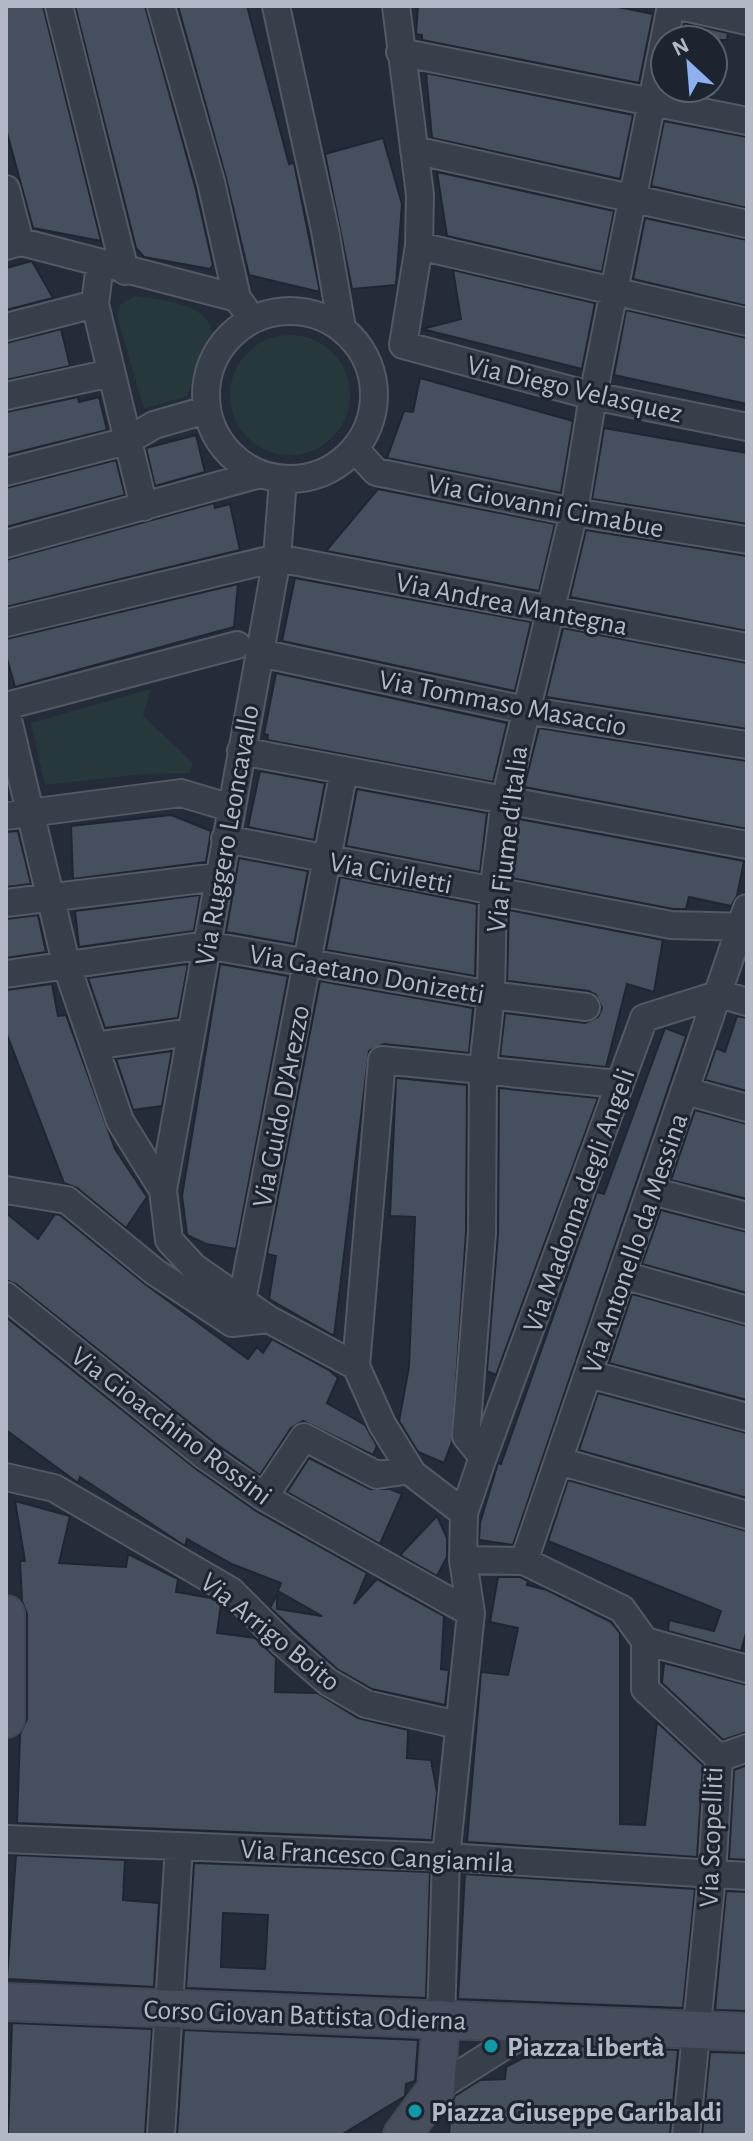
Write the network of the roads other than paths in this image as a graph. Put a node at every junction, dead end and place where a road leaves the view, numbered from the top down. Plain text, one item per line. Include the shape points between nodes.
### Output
1 (59, 6) edge
2 (161, 6) edge
3 (276, 6) edge
4 (396, 6) edge
5 (680, 6) edge
6 (747, 21) edge
7 (400, 52) junction
8 (649, 104) edge
9 (651, 104) joint
10 (747, 121) edge
11 (414, 150) junction
12 (6, 189) edge
13 (632, 201) junction
14 (747, 224) edge
15 (11, 242) edge
16 (419, 246) junction
17 (112, 268) junction
18 (614, 293) junction
19 (95, 304) junction
20 (245, 308) junction
21 (747, 322) edge
22 (6, 327) edge
23 (342, 328) junction
24 (403, 345) junction
25 (366, 360) junction
26 (111, 373) junction
27 (6, 396) edge
28 (593, 396) junction
29 (206, 410) junction
30 (747, 427) edge
31 (127, 441) junction
32 (355, 449) junction
33 (6, 472) edge
34 (271, 477) junction
35 (144, 507) junction
36 (574, 512) junction
37 (747, 540) edge
38 (6, 544) edge
39 (277, 558) junction
40 (553, 610) junction
41 (6, 623) edge
42 (747, 647) edge
43 (249, 649) junction
44 (6, 708) edge
45 (525, 710) junction
46 (747, 745) edge
47 (241, 751) junction
48 (344, 770) junction
49 (505, 800) junction
50 (231, 808) junction
51 (19, 814) edge
52 (225, 839) junction
53 (747, 845) edge
54 (327, 860) junction
55 (218, 877) junction
56 (493, 893) junction
57 (51, 897) junction
58 (6, 903) edge
59 (746, 920) edge
60 (206, 945) junction
61 (308, 963) junction
62 (67, 967) junction
63 (6, 974) edge
64 (720, 994) junction
65 (491, 995) junction
66 (747, 1002) edge
67 (586, 1007) dead end
68 (191, 1032) junction
69 (94, 1046) junction
70 (483, 1068) junction
71 (618, 1084) junction
72 (686, 1091) junction
73 (747, 1108) edge
74 (6, 1190) edge
75 (163, 1190) junction
76 (652, 1191) junction
77 (747, 1216) edge
78 (623, 1275) junction
79 (6, 1296) edge
80 (242, 1300) junction
81 (747, 1310) edge
82 (268, 1319) junction
83 (356, 1366) junction
84 (589, 1374) junction
85 (747, 1417) edge
86 (483, 1457) junction
87 (559, 1461) junction
88 (410, 1470) junction
89 (6, 1477) edge
90 (264, 1497) junction
91 (464, 1513) junction
92 (747, 1515) edge
93 (463, 1560) junction
94 (524, 1561) junction
95 (471, 1613) junction
96 (6, 1614) edge
97 (645, 1641) junction
98 (747, 1669) edge
99 (6, 1719) edge
100 (458, 1725) junction
101 (747, 1748) edge
102 (719, 1758) junction
103 (6, 1839) edge
104 (179, 1846) junction
105 (446, 1857) junction
106 (712, 1875) junction
107 (747, 1876) edge
108 (6, 2002) edge
109 (168, 2008) junction
110 (441, 2019) junction
111 (539, 2024) junction
112 (695, 2030) junction
113 (747, 2032) edge
114 (436, 2089) junction
115 (161, 2135) edge
116 (402, 2135) edge
117 (686, 2135) edge

1 - 17 street
2 - 20 street
3 - 23 street
4 - 7 street
5 - 6 street
7 - 8 street
7 - 11 street
9 - 10 street
9 - 13 street, Via Fiume d'Italia
11 - 13 street
11 - 16 street
12 - 15 street
13 - 14 street
13 - 18 street, Via Fiume d'Italia
15 - 17 street
16 - 18 street
16 - 24 street
17 - 19 street
17 - 20 street
18 - 21 street
18 - 28 street, Via Fiume d'Italia
19 - 22 street
19 - 26 street
20 - 23 street via 316,315
20 - 29 street via 215,354 206,381
23 - 25 street
24 - 25 street
24 - 28 street, Via Diego Velasquez
25 - 32 street via 374,399 369,425
26 - 27 street
26 - 31 street
28 - 30 street, Via Diego Velasquez
28 - 36 street, Via Fiume d'Italia
29 - 31 street via 154,425
29 - 34 street via 216,438 235,460
31 - 33 street
31 - 35 street
32 - 34 street via 316,475
32 - 36 street, Via Giovanni Cimabue via 376,472
34 - 35 street
34 - 39 street, Via Ruggero Leoncavallo
35 - 38 street
36 - 37 street, Via Giovanni Cimabue
36 - 40 street, Via Fiume d'Italia
39 - 40 street, Via Andrea Mantegna
39 - 41 street
39 - 43 street, Via Ruggero Leoncavallo
40 - 42 street, Via Andrea Mantegna
40 - 45 street, Via Fiume d'Italia
43 - 44 street
43 - 45 street, Via Tommaso Masaccio
43 - 47 street, Via Ruggero Leoncavallo
44 - 51 street
45 - 46 street, Via Tommaso Masaccio
45 - 49 street, Via Fiume d'Italia
47 - 48 street
47 - 50 street, Via Ruggero Leoncavallo
48 - 49 street
48 - 54 street, Via Guido D'Arezzo
49 - 53 street
49 - 56 street, Via Fiume d'Italia
50 - 51 street via 181,793
50 - 52 street, Via Ruggero Leoncavallo
51 - 57 street
52 - 54 street, Via Civiletti
52 - 55 street, Via Ruggero Leoncavallo
54 - 56 street, Via Civiletti
54 - 61 street, Via Guido D'Arezzo
55 - 57 street
55 - 60 street, Via Ruggero Leoncavallo
56 - 59 street, Via Civiletti via 671,925
56 - 65 street, Via Fiume d'Italia
57 - 58 street
57 - 62 street
59 - 64 street, Via Antonello da Messina
60 - 61 street, Via Gaetano Donizetti
60 - 62 street, Via Gaetano Donizetti
60 - 68 street, Via Ruggero Leoncavallo
61 - 65 street, Via Gaetano Donizetti
61 - 80 street, Via Guido D'Arezzo
62 - 63 street, Via Gaetano Donizetti
62 - 69 street
64 - 66 street
64 - 71 street, Via Madonna degli Angeli via 644,1018
64 - 72 street, Via Antonello da Messina
65 - 67 street, Via Gaetano Donizetti
65 - 70 street, Via Fiume d'Italia
68 - 69 street
68 - 75 street, Via Ruggero Leoncavallo
69 - 75 street via 120,1121
70 - 71 street
70 - 83 street via 382,1060
70 - 86 street, Via Fiume d'Italia via 482,1233 466,1436
71 - 86 street, Via Madonna degli Angeli via 546,1295
72 - 73 street
72 - 76 street, Via Antonello da Messina
74 - 82 street via 67,1200 155,1272 232,1323
75 - 80 street via 169,1240 194,1267
76 - 77 street
76 - 78 street, Via Antonello da Messina
78 - 81 street
78 - 84 street, Via Antonello da Messina
79 - 90 street, Via Gioacchino Rossini
80 - 82 street
82 - 83 street
83 - 88 street
84 - 85 street
84 - 87 street, Via Antonello da Messina
86 - 91 street
87 - 92 street
87 - 94 street, Via Antonello da Messina
88 - 90 street via 377,1475 304,1437
88 - 91 street
89 - 100 street, Via Arrigo Boito via 54,1488 231,1591 305,1663 366,1704
90 - 95 street, Via Gioacchino Rossini
91 - 93 street
93 - 94 street
93 - 95 street
94 - 97 street via 622,1609
95 - 100 street
96 - 99 main road
97 - 98 street
97 - 102 street, Via Scopelliti via 645,1689
100 - 105 street
101 - 102 street
102 - 106 street, Via Scopelliti
103 - 104 street, Via Francesco Cangiamila
104 - 105 street, Via Francesco Cangiamila
104 - 109 street
105 - 106 street, Via Francesco Cangiamila
105 - 110 street
106 - 107 street, Via Francesco Cangiamila
106 - 112 street, Via Scopelliti
108 - 109 main road, Corso Giovan Battista Odierna
109 - 110 main road, Corso Giovan Battista Odierna
109 - 115 street
110 - 111 main road, Corso Giovan Battista Odierna
110 - 114 main road
111 - 112 main road, Corso Giovan Battista Odierna
111 - 114 street
112 - 113 main road, Corso Giovan Battista Odierna
112 - 117 street, Via Scopelliti
114 - 116 main road

